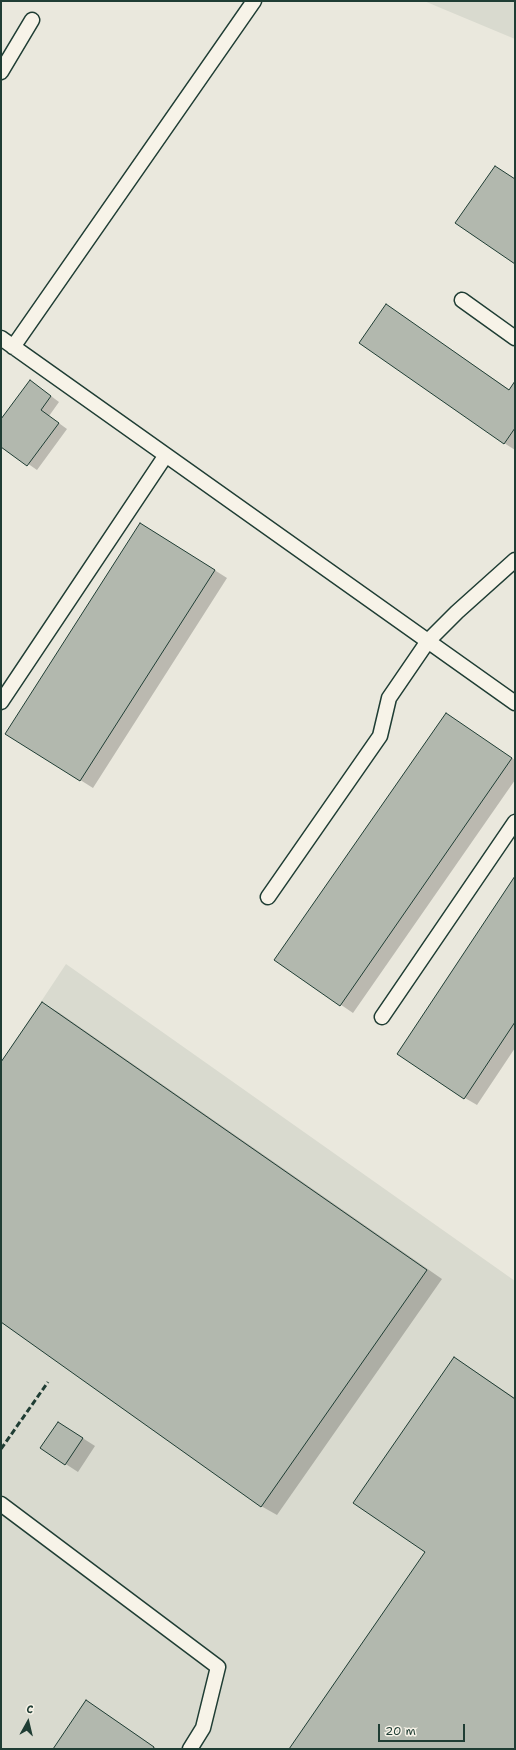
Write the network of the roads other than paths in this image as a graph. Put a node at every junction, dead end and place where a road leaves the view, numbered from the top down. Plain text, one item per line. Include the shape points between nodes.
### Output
1 (254, 1) edge
2 (32, 20) dead end
3 (1, 72) edge
4 (462, 300) dead end
5 (1, 338) edge
6 (515, 338) edge
7 (13, 347) junction
8 (166, 456) junction
9 (515, 560) edge
10 (428, 641) junction
11 (1, 702) edge
12 (515, 703) edge
13 (515, 822) edge
14 (268, 897) dead end
15 (382, 1017) dead end
16 (1, 1504) edge
17 (190, 1749) edge

1 - 7 lane
2 - 3 lane
4 - 6 lane
5 - 7 lane
7 - 8 lane
8 - 10 lane
8 - 11 lane
9 - 10 lane
10 - 12 lane
10 - 14 lane via 389,698 380,736
13 - 15 lane
16 - 17 lane via 218,1666 203,1728

